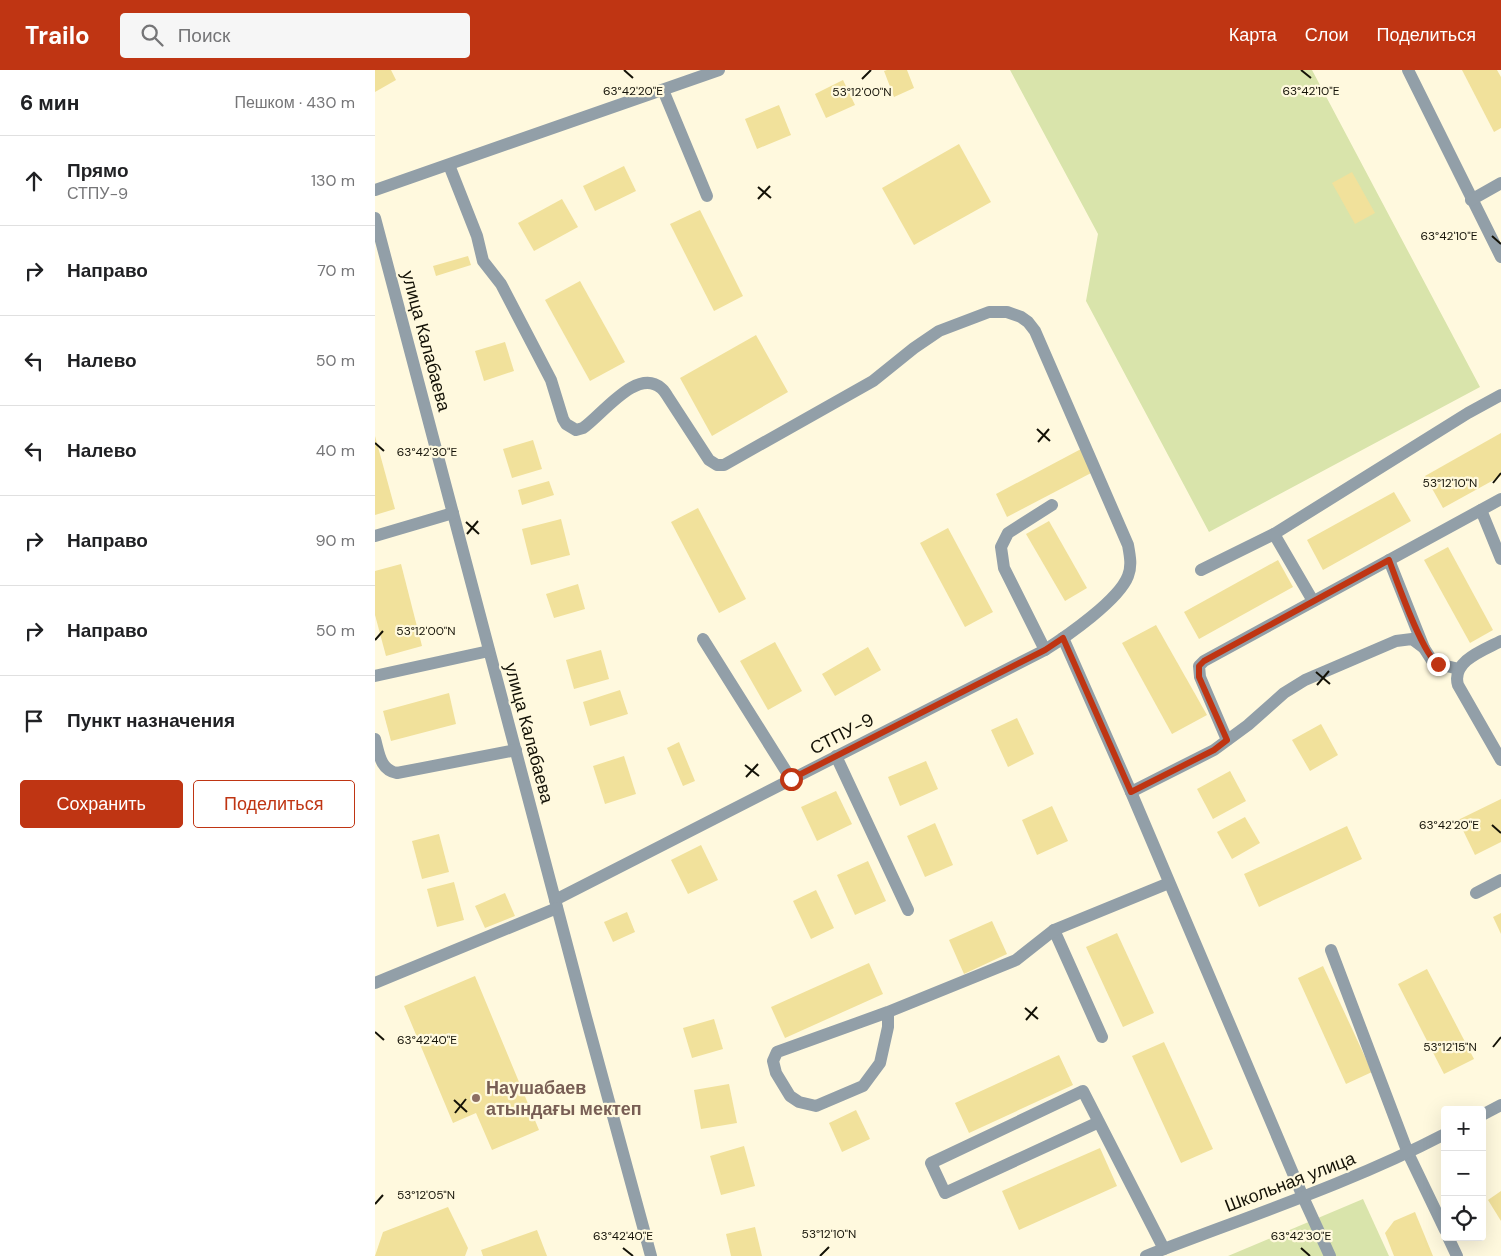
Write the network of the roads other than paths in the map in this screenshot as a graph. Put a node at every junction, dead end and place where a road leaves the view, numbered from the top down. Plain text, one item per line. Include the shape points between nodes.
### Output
1 (719, 70) edge
2 (1408, 70) edge
3 (663, 90) junction
4 (449, 165) junction
5 (1501, 183) edge
6 (375, 190) edge
7 (707, 196) dead end
8 (1471, 200) junction
9 (375, 218) edge
10 (1501, 257) edge
11 (1501, 395) edge
12 (1501, 499) edge
13 (1052, 505) dead end
14 (1481, 510) junction
15 (453, 513) junction
16 (1274, 534) junction
17 (375, 536) edge
18 (1501, 559) edge
19 (1389, 560) junction
20 (1201, 570) dead end
21 (1313, 601) junction
22 (1063, 638) junction
23 (703, 639) dead end
24 (1501, 641) edge
25 (1424, 648) junction
26 (1045, 650) junction
27 (489, 651) junction
28 (1459, 669) junction
29 (375, 676) edge
30 (375, 739) edge
31 (1227, 740) junction
32 (516, 750) junction
33 (836, 756) junction
34 (1501, 760) edge
35 (791, 779) junction
36 (1131, 792) junction
37 (1501, 880) edge
38 (1169, 883) junction
39 (1476, 893) dead end
40 (556, 904) junction
41 (908, 910) dead end
42 (1054, 930) junction
43 (1331, 950) dead end
44 (375, 983) edge
45 (887, 1012) junction
46 (1102, 1037) dead end
47 (1501, 1105) edge
48 (1486, 1113) edge
49 (1099, 1122) junction
50 (1441, 1136) edge
51 (1408, 1153) junction
52 (1303, 1197) junction
53 (1441, 1222) edge
54 (1450, 1241) edge
55 (1164, 1249) junction
56 (651, 1256) edge
57 (1146, 1256) edge
58 (1330, 1256) edge
59 (1457, 1256) edge

1 - 3 street
2 - 8 street
3 - 4 street
3 - 7 street
4 - 6 street
4 - 22 street, СТПУ-9 via 477,236 483,261 501,284 551,380 563,419 576,430 590,424 627,389 641,383 652,383 661,387 669,397 709,460 724,465 873,381 939,331 989,312 1007,312 1028,322 1129,545 1131,564 1118,592
5 - 8 street
8 - 10 street
9 - 15 street, улица Калабаева
11 - 16 street
12 - 14 street
13 - 26 street via 1008,533 1001,547 1004,568
14 - 18 street
14 - 19 street
15 - 17 street
15 - 27 street, улица Калабаева
16 - 20 street
16 - 21 street
19 - 21 street
19 - 25 street
21 - 31 street via 1199,666 1199,677
22 - 26 street, СТПУ-9
22 - 36 street
23 - 35 street
24 - 28 street via 1469,659
25 - 28 street via 1433,662
25 - 31 street via 1412,639 1396,641 1305,680
26 - 33 street, СТПУ-9
27 - 29 street
27 - 32 street, улица Калабаева
28 - 34 street via 1458,685
30 - 32 street via 382,763 389,771 397,773
31 - 36 street via 1214,750
32 - 40 street, улица Калабаева
33 - 35 street, СТПУ-9
33 - 41 street
35 - 40 street, СТПУ-9
36 - 38 street
37 - 39 street
38 - 42 street
38 - 52 street
40 - 44 street, СТПУ-9
40 - 56 street, улица Калабаева
42 - 45 street via 1016,960
42 - 46 street
43 - 51 street
45 - 45 street via 777,1052 773,1061 776,1073 790,1096 816,1106 863,1086 880,1063 888,1027
47 - 48 street
49 - 49 street via 1083,1091 931,1163 945,1193
49 - 55 street
50 - 51 street, Школьная улица
51 - 52 street, Школьная улица
51 - 53 street
52 - 55 street, Школьная улица
52 - 58 street
54 - 59 street
55 - 57 street, Школьная улица

